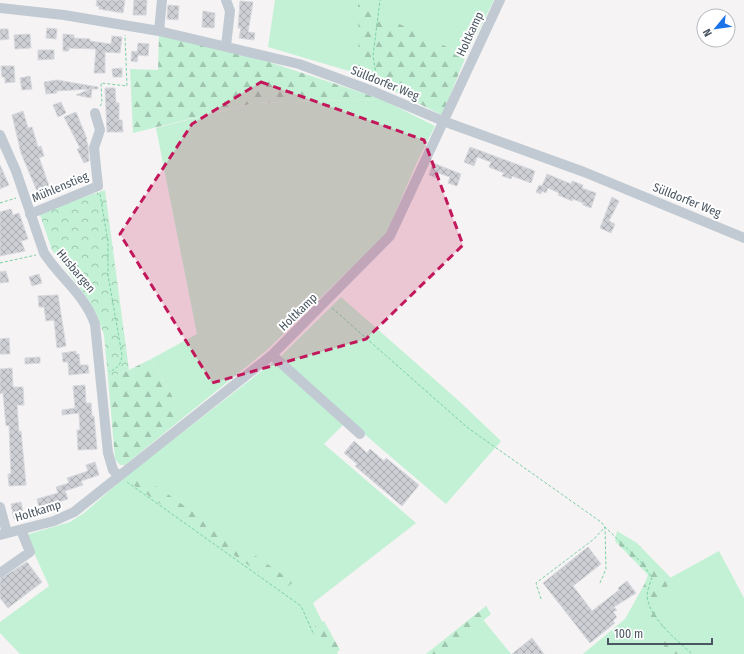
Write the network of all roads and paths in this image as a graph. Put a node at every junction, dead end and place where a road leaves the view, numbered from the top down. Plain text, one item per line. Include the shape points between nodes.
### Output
1 (162, 0) edge
2 (226, 0) edge
3 (380, 0) edge
4 (500, 0) edge
5 (0, 8) edge
6 (125, 26) junction
7 (159, 31) junction
8 (226, 46) junction
9 (379, 87) dead end
10 (95, 113) joint
11 (443, 121) junction
12 (0, 135) edge
13 (98, 186) junction
14 (24, 195) junction
15 (0, 203) edge
16 (30, 214) junction
17 (744, 238) edge
18 (44, 254) junction
19 (0, 263) edge
20 (326, 302) junction
21 (272, 355) junction
22 (101, 375) junction
23 (360, 434) dead end
24 (118, 475) junction
25 (0, 507) edge
26 (605, 527) junction
27 (21, 530) junction
28 (4, 534) edge
29 (0, 573) edge
30 (599, 585) dead end
31 (541, 599) dead end
32 (314, 635) dead end
33 (692, 654) edge

1 - 7 street
2 - 8 street via 230,11
3 - 9 path via 373,56
4 - 11 street, Holtkamp
5 - 6 street, Sülldorfer Weg via 64,15
6 - 7 street, Sülldorfer Weg
6 - 10 path via 127,86 101,83 102,103
7 - 8 street, Sülldorfer Weg
8 - 11 street, Sülldorfer Weg via 299,64 335,76
10 - 13 street, Mühlenstieg via 100,130 94,148
11 - 17 street, Sülldorfer Weg via 584,172
11 - 20 street, Holtkamp via 390,236
12 - 14 street, Husbargen
13 - 16 street, Mühlenstieg
13 - 22 path via 108,242 108,275 122,355 121,363 116,369
14 - 15 path
14 - 16 street, Husbargen
16 - 18 street, Husbargen
18 - 19 path
18 - 22 street, Husbargen via 76,290 91,312 95,324
20 - 21 street, Holtkamp
20 - 26 path via 468,428
21 - 23 street
21 - 24 street, Holtkamp
22 - 24 street, Husbargen via 108,453
24 - 27 street, Holtkamp via 74,512 54,521
24 - 32 path via 301,606
25 - 28 street
26 - 30 path via 606,569
26 - 31 path via 594,539 536,583
26 - 33 path via 643,564 652,578 647,595 651,611 671,636
27 - 28 street, Holtkamp
27 - 29 street via 30,552

